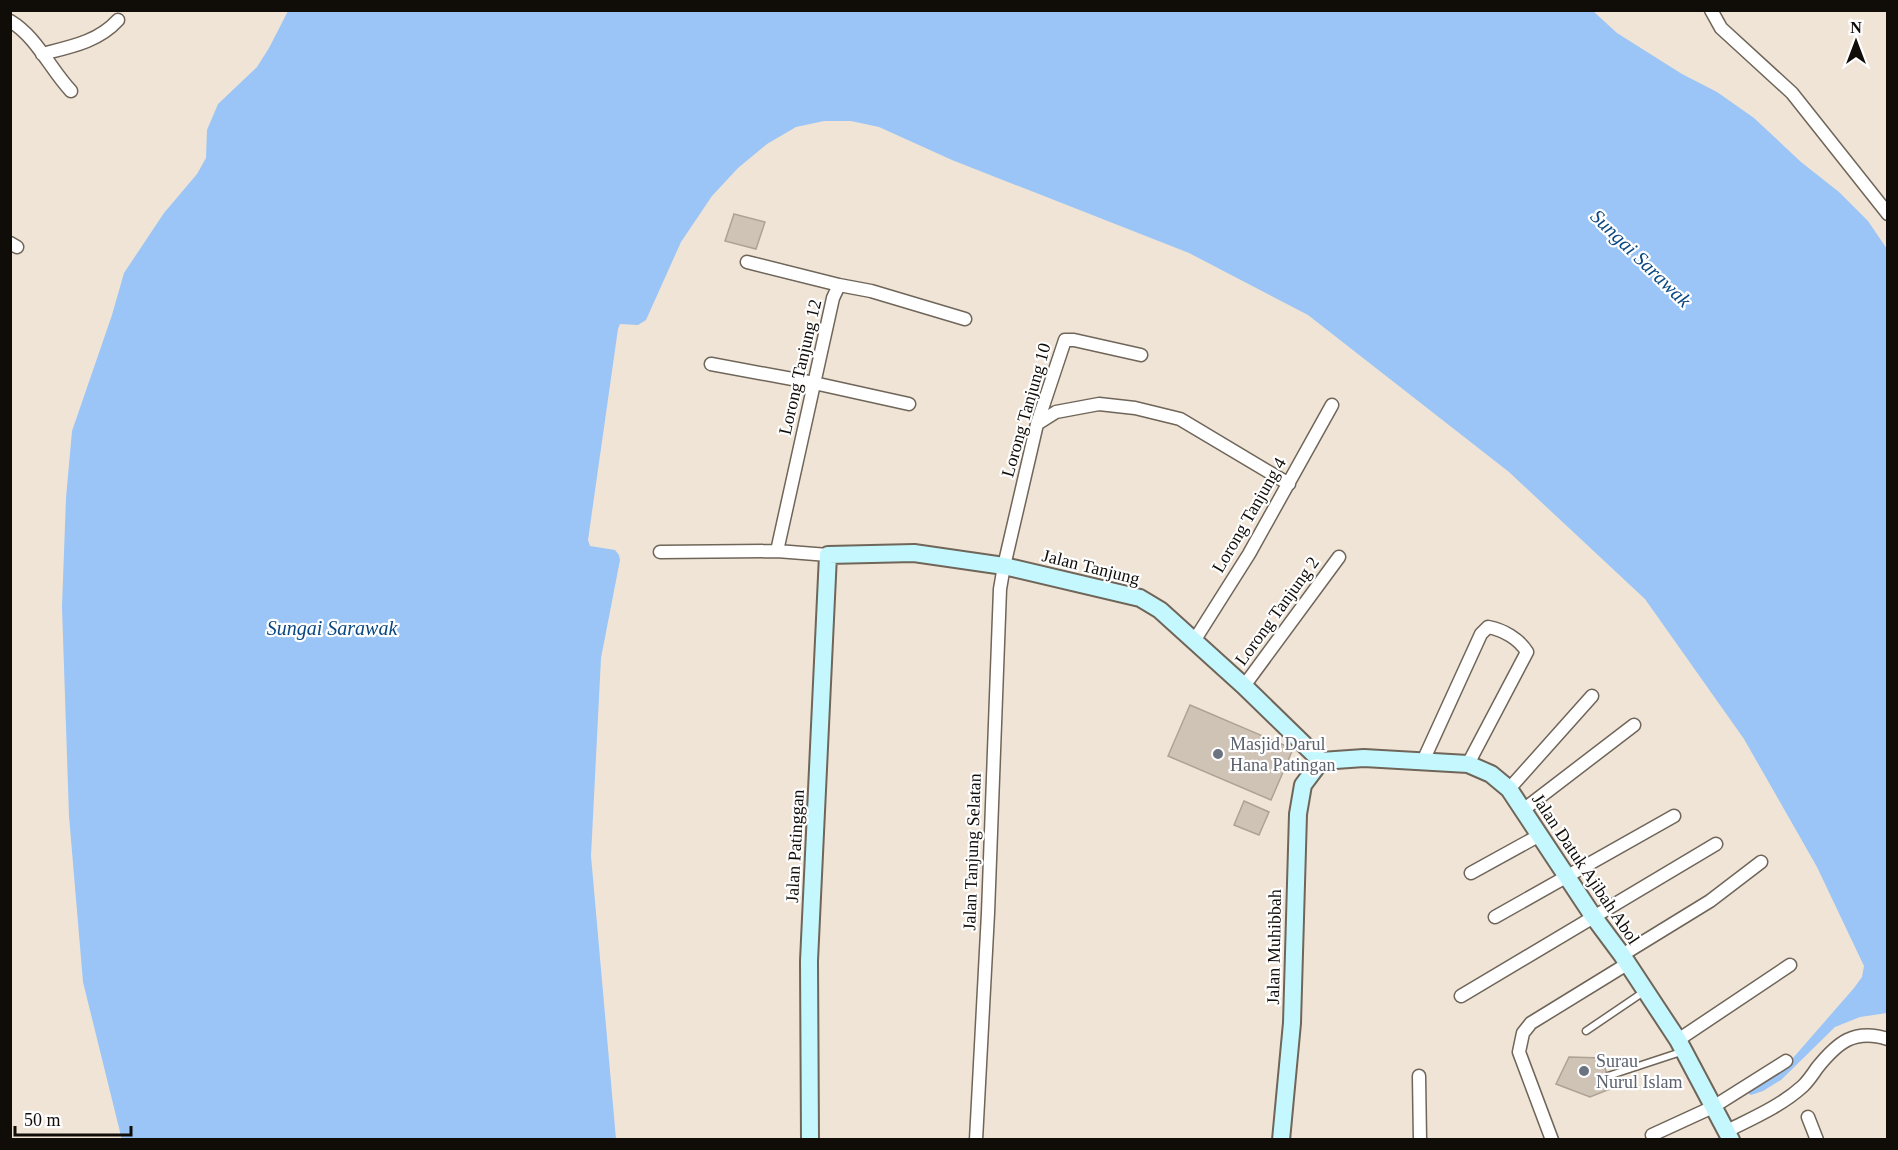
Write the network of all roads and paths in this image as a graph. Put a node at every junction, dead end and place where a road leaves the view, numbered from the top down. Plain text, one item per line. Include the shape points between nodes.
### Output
1 (1711, 10) edge
2 (118, 20) dead end
3 (10, 21) edge
4 (42, 54) junction
5 (71, 91) dead end
6 (1887, 214) edge
7 (747, 262) dead end
8 (839, 285) junction
9 (965, 319) dead end
10 (1141, 355) dead end
11 (711, 364) dead end
12 (814, 383) junction
13 (909, 404) dead end
14 (1332, 405) dead end
15 (1037, 424) junction
16 (1289, 484) junction
17 (777, 551) junction
18 (660, 552) dead end
19 (828, 555) junction
20 (1339, 557) dead end
21 (1004, 566) junction
22 (1194, 641) junction
23 (1244, 686) junction
24 (1593, 696) dead end
25 (1634, 725) dead end
26 (1321, 761) junction
27 (1424, 761) junction
28 (1468, 764) junction
29 (1509, 789) junction
30 (1522, 810) junction
31 (1674, 816) dead end
32 (1540, 835) junction
33 (1716, 844) dead end
34 (1761, 862) dead end
35 (1471, 873) dead end
36 (1568, 877) junction
37 (1593, 916) junction
38 (1495, 917) dead end
39 (1624, 960) junction
40 (1790, 965) dead end
41 (1646, 991) junction
42 (1461, 996) dead end
43 (1586, 1032) dead end
44 (1887, 1039) edge
45 (1681, 1046) junction
46 (1786, 1061) dead end
47 (1419, 1076) dead end
48 (1608, 1076) dead end
49 (1713, 1107) junction
50 (1808, 1117) dead end
51 (1652, 1134) dead end
52 (1729, 1136) edge
53 (810, 1140) edge
54 (976, 1140) edge
55 (1281, 1140) edge
56 (1420, 1140) edge
57 (1552, 1140) edge
58 (1817, 1140) edge

1 - 6 street via 1721,28 1792,93
2 - 4 street via 95,38
3 - 4 street via 22,28
4 - 5 street
7 - 8 street
8 - 9 street, Lorong Tanjung 12
8 - 12 street, Lorong Tanjung 12
10 - 15 street, Lorong Tanjung 10 via 1065,340
11 - 12 street
12 - 13 street
12 - 17 street, Lorong Tanjung 12
14 - 16 street, Lorong Tanjung 4
15 - 16 street via 1056,412 1099,404 1135,408 1180,419
15 - 21 street, Lorong Tanjung 10
16 - 22 street, Lorong Tanjung 4
17 - 18 street
17 - 19 street
19 - 21 main road, Jalan Tanjung via 914,553
19 - 53 main road, Jalan Patinggan via 809,961
20 - 23 street, Lorong Tanjung 2
21 - 22 main road, Jalan Tanjung via 1140,598 1160,610
21 - 54 street, Jalan Tanjung Selatan
22 - 23 main road, Jalan Tanjung
23 - 26 main road, Jalan Tanjung
24 - 29 street
25 - 30 street
26 - 27 main road, Jalan Datuk Ajibah Abol
26 - 55 main road, Jalan Muhibbah via 1303,785 1298,814 1292,1023
27 - 28 main road, Jalan Datuk Ajibah Abol
27 - 28 street via 1481,634 1488,627 1522,644 1527,652
28 - 29 main road, Jalan Datuk Ajibah Abol via 1491,774
29 - 30 main road, Jalan Datuk Ajibah Abol
30 - 32 main road, Jalan Datuk Ajibah Abol
31 - 36 street
32 - 35 street
32 - 36 main road, Jalan Datuk Ajibah Abol
33 - 37 street
34 - 39 street
36 - 37 main road, Jalan Datuk Ajibah Abol
36 - 38 street
37 - 39 main road, Jalan Datuk Ajibah Abol
37 - 42 street
39 - 41 main road, Jalan Datuk Ajibah Abol
39 - 57 street via 1523,1032 1519,1052
40 - 45 street
41 - 43 lane
41 - 45 main road, Jalan Datuk Ajibah Abol
44 - 52 street via 1855,1036 1841,1043 1803,1086
45 - 48 lane
45 - 49 main road, Jalan Datuk Ajibah Abol
46 - 49 street
47 - 56 street
49 - 51 street
49 - 52 main road, Jalan Datuk Ajibah Abol
50 - 58 street

